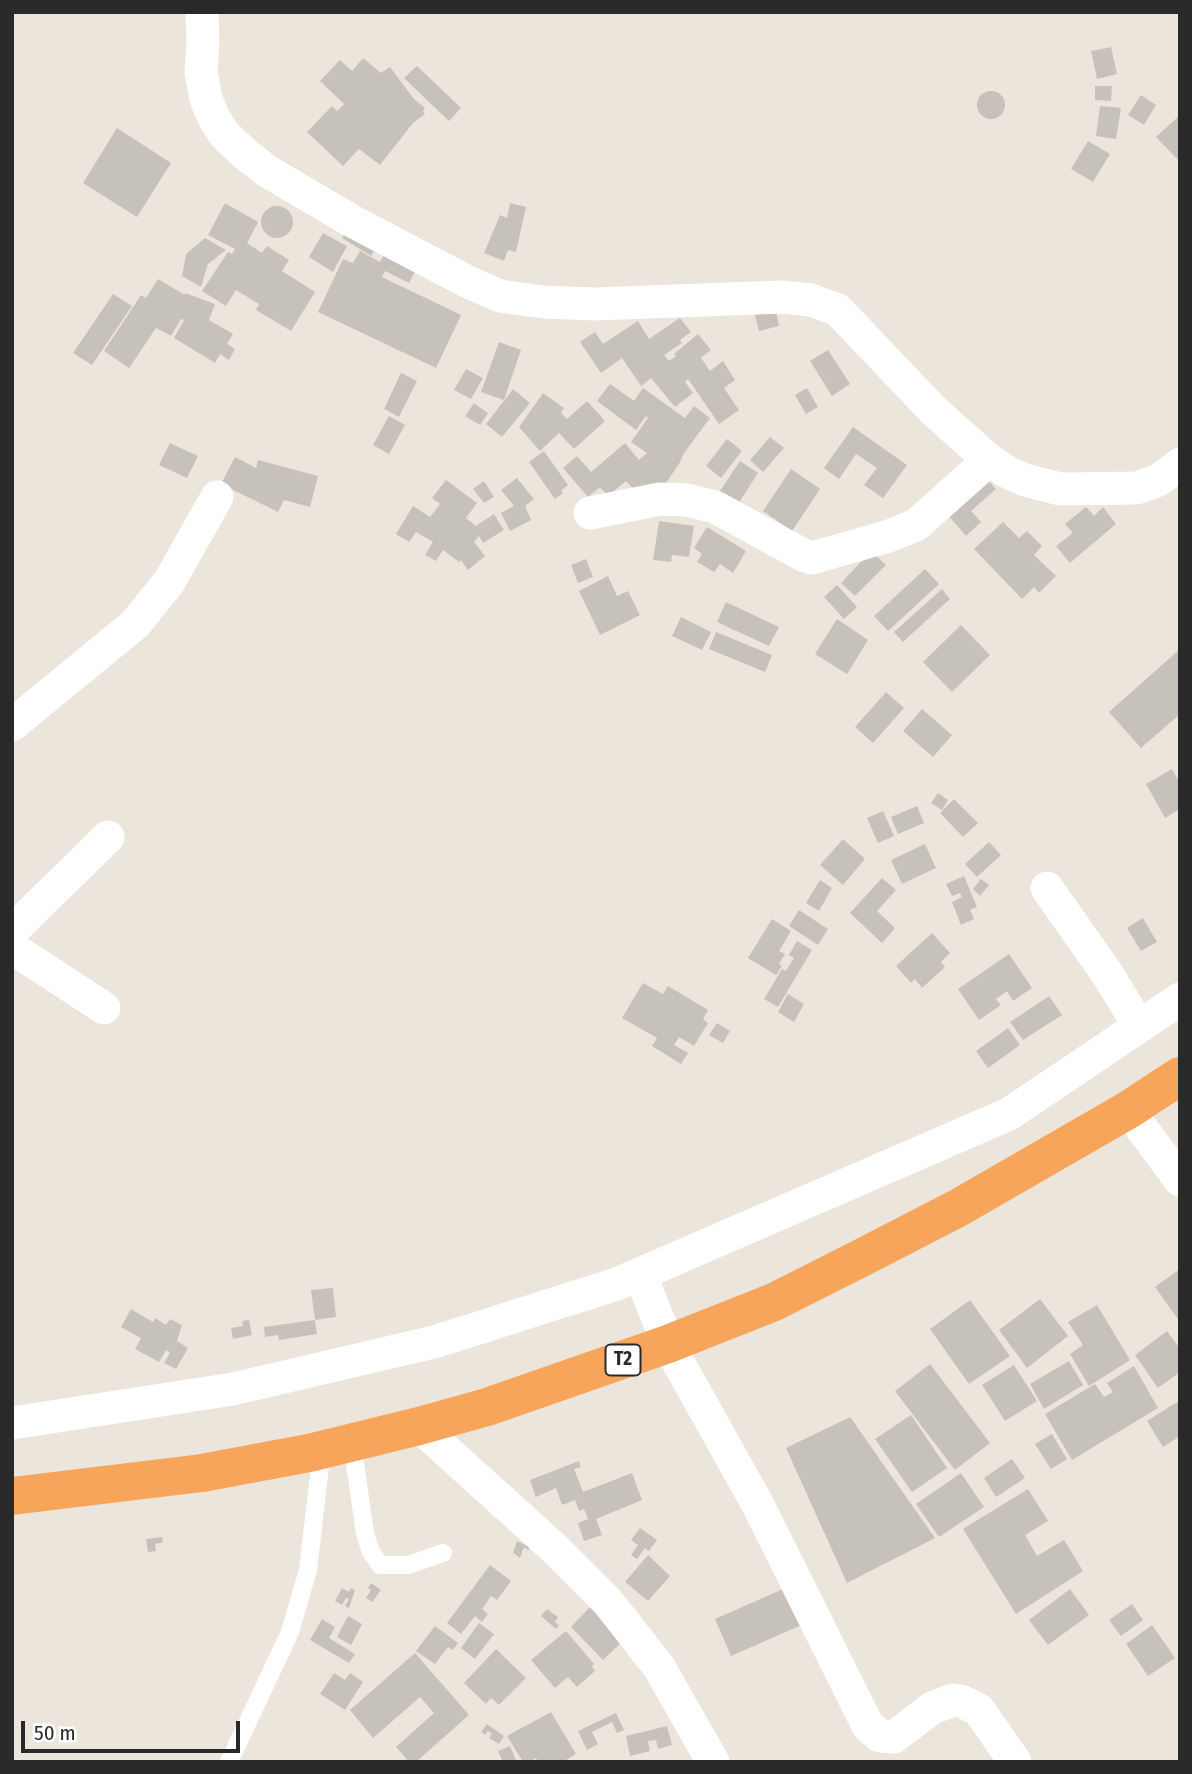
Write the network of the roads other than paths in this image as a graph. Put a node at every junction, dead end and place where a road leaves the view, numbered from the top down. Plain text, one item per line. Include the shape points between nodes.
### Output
1 (202, 12) edge
2 (989, 460) junction
3 (1180, 464) edge
4 (217, 497) dead end
5 (590, 513) dead end
6 (12, 725) edge
7 (108, 837) dead end
8 (1047, 888) dead end
9 (12, 931) edge
10 (12, 948) edge
11 (1180, 999) edge
12 (104, 1008) dead end
13 (1139, 1026) junction
14 (1180, 1076) edge
15 (1128, 1110) junction
16 (1180, 1180) edge
17 (640, 1274) junction
18 (668, 1344) junction
19 (12, 1423) edge
20 (419, 1426) junction
21 (337, 1446) junction
22 (12, 1496) edge
23 (443, 1552) dead end
24 (711, 1761) edge
25 (229, 1762) edge
26 (1015, 1762) edge

1 - 2 street via 201,72 206,99 224,134 267,171 350,220 500,296 595,304 782,298 811,300 838,310 933,410
2 - 3 street via 1025,480 1088,490 1136,488 1159,480
2 - 5 street via 915,525 812,558 715,508 687,500 660,499
4 - 6 street via 169,582 135,624
7 - 9 street
8 - 13 street
10 - 12 street
11 - 13 street
13 - 17 street via 1009,1114
14 - 15 highway, T2
15 - 16 street
15 - 18 highway, T2 via 863,1258 774,1302
17 - 18 street
17 - 19 street via 434,1342 233,1389
18 - 20 highway, T2
18 - 26 street via 758,1505 873,1731 884,1738 894,1737 932,1708 961,1701 979,1710
20 - 21 highway, T2
20 - 24 street via 608,1602 659,1667
21 - 22 highway, T2 via 202,1473
21 - 23 lane via 370,1552 380,1565 408,1565
21 - 25 lane via 293,1619

